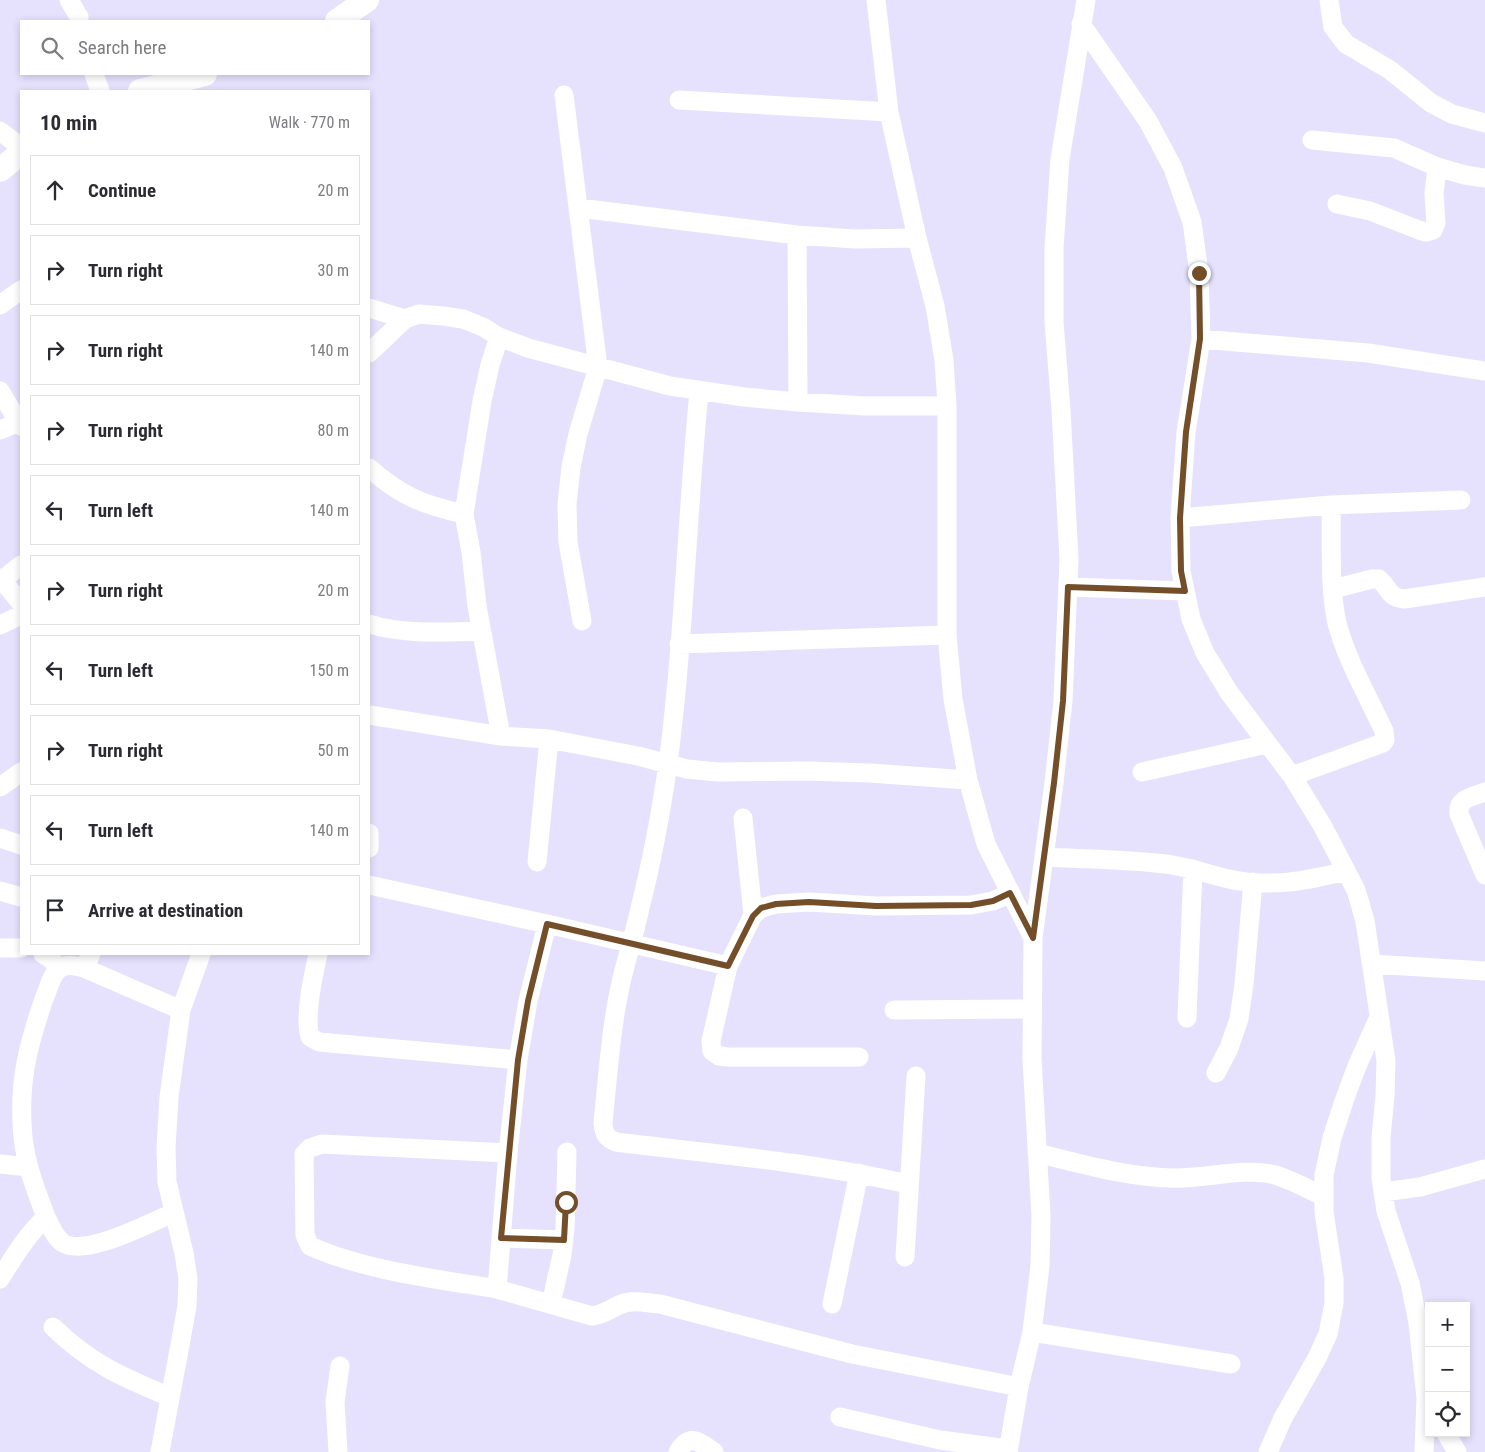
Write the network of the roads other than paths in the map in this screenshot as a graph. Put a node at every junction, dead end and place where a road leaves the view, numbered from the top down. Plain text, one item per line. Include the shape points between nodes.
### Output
1 (69, 0) edge
2 (368, 0) edge
3 (876, 0) edge
4 (1086, 0) edge
5 (1329, 0) edge
6 (81, 13) edge
7 (338, 20) edge
8 (1081, 24) junction
9 (94, 75) edge
10 (200, 80) edge
11 (100, 90) edge
12 (145, 90) edge
13 (564, 95) dead end
14 (679, 100) dead end
15 (889, 112) junction
16 (1485, 123) edge
17 (0, 131) edge
18 (1312, 140) dead end
19 (20, 146) edge
20 (20, 155) edge
21 (1437, 167) junction
22 (0, 170) edge
23 (1485, 178) edge
24 (1337, 204) dead end
25 (579, 208) junction
26 (797, 236) junction
27 (916, 238) junction
28 (20, 291) edge
29 (0, 305) edge
30 (370, 308) edge
31 (405, 318) junction
32 (499, 337) junction
33 (1200, 339) junction
34 (370, 352) edge
35 (598, 367) junction
36 (1485, 371) edge
37 (0, 391) edge
38 (699, 392) junction
39 (798, 402) junction
40 (947, 406) junction
41 (20, 424) edge
42 (0, 430) edge
43 (370, 469) edge
44 (1461, 500) dead end
45 (1331, 505) junction
46 (464, 514) junction
47 (1180, 518) junction
48 (20, 566) edge
49 (1, 579) edge
50 (1068, 587) junction
51 (1485, 587) edge
52 (1333, 589) junction
53 (1185, 591) junction
54 (20, 601) edge
55 (20, 615) edge
56 (582, 621) dead end
57 (370, 624) edge
58 (0, 625) edge
59 (481, 631) junction
60 (947, 635) junction
61 (679, 644) junction
62 (370, 715) edge
63 (501, 736) junction
64 (549, 739) junction
65 (1267, 744) junction
66 (668, 764) junction
67 (1142, 772) dead end
68 (20, 773) edge
69 (1292, 776) junction
70 (968, 780) junction
71 (0, 786) edge
72 (1485, 792) edge
73 (743, 818) dead end
74 (0, 838) edge
75 (20, 845) edge
76 (1044, 857) junction
77 (537, 862) dead end
78 (1193, 869) junction
79 (1346, 871) junction
80 (1485, 874) edge
81 (1253, 882) junction
82 (370, 885) edge
83 (0, 891) edge
84 (1010, 893) junction
85 (20, 897) edge
86 (753, 916) junction
87 (547, 924) junction
88 (1033, 938) junction
89 (631, 944) junction
90 (0, 948) edge
91 (20, 948) edge
92 (45, 955) edge
93 (201, 955) edge
94 (318, 955) edge
95 (88, 961) edge
96 (1372, 964) junction
97 (728, 966) junction
98 (59, 969) junction
99 (1485, 972) edge
100 (1031, 1009) junction
101 (181, 1010) junction
102 (894, 1010) dead end
103 (1379, 1017) junction
104 (1187, 1018) dead end
105 (859, 1057) dead end
106 (518, 1060) junction
107 (1216, 1073) dead end
108 (916, 1076) dead end
109 (566, 1152) dead end
110 (508, 1153) junction
111 (1037, 1153) junction
112 (0, 1164) edge
113 (28, 1167) junction
114 (1485, 1169) edge
115 (859, 1173) junction
116 (908, 1184) junction
117 (1383, 1192) junction
118 (1324, 1197) junction
119 (173, 1213) junction
120 (46, 1217) junction
121 (501, 1238) junction
122 (564, 1240) junction
123 (905, 1257) dead end
124 (0, 1278) edge
125 (497, 1289) junction
126 (551, 1304) junction
127 (832, 1304) dead end
128 (53, 1327) dead end
129 (1032, 1332) junction
130 (1231, 1364) dead end
131 (340, 1366) dead end
132 (1019, 1387) junction
133 (1426, 1392) edge
134 (170, 1396) junction
135 (840, 1417) dead end
136 (1425, 1435) edge
137 (1448, 1437) edge
138 (1008, 1451) edge
139 (160, 1452) edge
140 (338, 1452) edge
141 (678, 1452) edge
142 (714, 1452) edge
143 (1268, 1452) edge
144 (1424, 1452) edge
145 (1457, 1452) edge

1 - 6 street
2 - 7 main road
3 - 15 street
4 - 8 street
5 - 16 street via 1333,26 1346,44 1390,70 1431,103 1452,114
8 - 33 street via 1148,121 1173,168 1192,222 1199,273
8 - 50 street via 1060,159 1054,248 1054,322
9 - 11 street
10 - 12 main road
13 - 25 street
14 - 15 street
15 - 27 street
17 - 19 street
18 - 21 street via 1394,148
20 - 22 main road
21 - 23 street
21 - 24 street via 1434,194 1436,223 1433,230 1426,232 1370,211
25 - 26 street
25 - 35 street
26 - 27 street
26 - 39 street
27 - 40 street via 935,306 944,360
28 - 29 street
30 - 31 street
31 - 32 street via 419,314 463,319
31 - 34 street
32 - 35 street
32 - 46 street via 482,401
33 - 36 street via 1368,353
33 - 47 street via 1186,432
35 - 38 street
35 - 56 street via 578,434 567,504 568,542
37 - 41 street
38 - 39 street
38 - 61 street
39 - 40 street
40 - 60 street
41 - 42 street
43 - 46 street via 419,502
44 - 45 street
45 - 47 street
45 - 52 street
46 - 59 street
47 - 53 street via 1181,571
48 - 49 street
49 - 54 street
50 - 53 street
50 - 76 street via 1063,701
51 - 52 street via 1404,599 1390,594 1380,579
52 - 69 street via 1337,622 1349,658 1384,731 1385,740
53 - 65 street via 1191,618 1205,653
55 - 58 street
57 - 59 street via 422,633
59 - 63 street
60 - 61 street
60 - 70 street via 953,699
61 - 66 street
62 - 63 street
63 - 64 street
64 - 66 street
64 - 77 street
65 - 67 street
65 - 69 street
66 - 70 street via 718,772 816,771
66 - 89 street via 651,863
68 - 71 street
69 - 79 street
70 - 84 street via 986,844
72 - 80 street via 1465,799 1458,807
73 - 86 street
74 - 75 street
76 - 78 street via 1164,864
76 - 88 street
78 - 81 street
78 - 104 street
79 - 81 street via 1281,884
79 - 96 street via 1361,905
81 - 107 street via 1239,1019
82 - 87 street
83 - 85 street
84 - 86 street via 993,901 971,905 776,904 761,908
84 - 88 street
86 - 97 street
87 - 89 street
87 - 106 street via 528,1001
88 - 100 street
89 - 97 street
89 - 115 street via 609,1063 603,1123 608,1139
90 - 91 street
92 - 98 street
93 - 101 street
94 - 106 street via 308,1029 310,1037 319,1042
95 - 98 street
95 - 101 street
96 - 99 street
96 - 103 street
97 - 105 street via 711,1041 712,1051 719,1056
98 - 113 street via 51,980 24,1070 21,1105
100 - 102 street
100 - 111 street
101 - 119 street via 169,1097 166,1148 167,1182
103 - 117 street via 1386,1061 1381,1137
103 - 118 street via 1332,1138 1324,1176
106 - 110 street
108 - 116 street
109 - 122 street
110 - 121 street
110 - 125 street via 322,1144 304,1154 305,1235 310,1246 346,1260
111 - 118 street via 1109,1169 1172,1178 1257,1172 1292,1181
111 - 129 street via 1040,1266
112 - 113 street
113 - 120 street
114 - 117 street
115 - 116 street
115 - 127 street
116 - 123 street
117 - 133 street via 1386,1211 1410,1283
118 - 143 street via 1334,1278 1334,1303 1328,1334
119 - 120 street via 91,1246 75,1247 54,1234
119 - 134 street via 188,1279 187,1306
120 - 124 street via 18,1248
121 - 122 street
121 - 125 street
122 - 126 street
125 - 126 street
126 - 132 street via 592,1316 606,1314 620,1305 637,1301 660,1304 852,1354
128 - 134 street via 96,1363
129 - 130 street
129 - 132 street
131 - 140 street via 335,1402
132 - 138 street
134 - 139 street
135 - 138 street via 940,1440
136 - 144 street
137 - 145 street
141 - 142 street via 682,1444 693,1440

